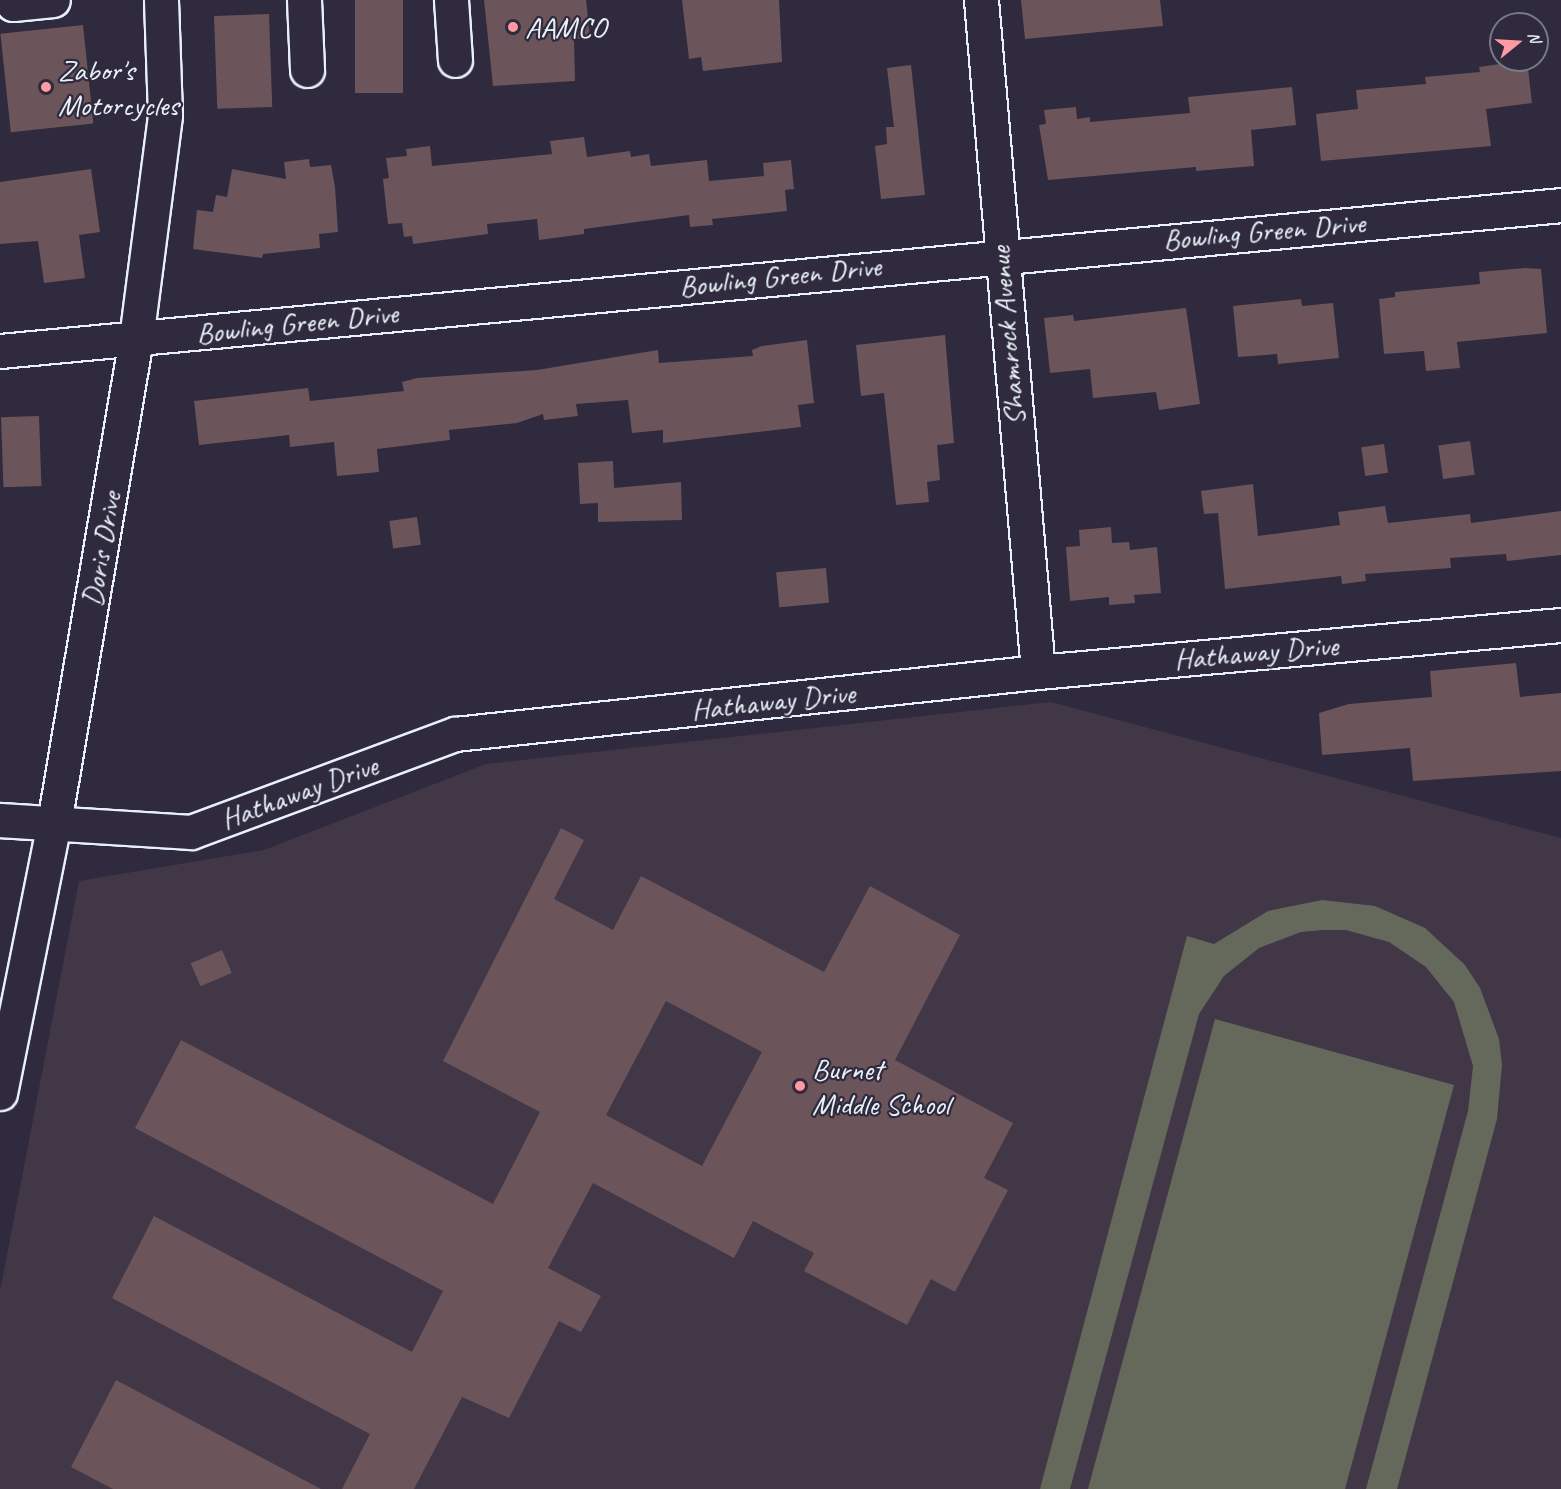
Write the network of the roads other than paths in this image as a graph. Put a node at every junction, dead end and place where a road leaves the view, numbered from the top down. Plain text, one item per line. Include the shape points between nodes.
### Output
1 (12, 0) edge
2 (53, 0) edge
3 (161, 0) edge
4 (304, 0) edge
5 (451, 0) edge
6 (981, 0) edge
7 (455, 60) dead end
8 (307, 70) dead end
9 (1561, 205) edge
10 (999, 255) junction
11 (136, 339) junction
12 (0, 351) edge
13 (1561, 624) edge
14 (1038, 672) junction
15 (0, 820) edge
16 (54, 823) junction
17 (0, 1093) edge

1 - 2 street via 13,4
3 - 11 street, Doris Drive via 165,115
4 - 8 street
5 - 7 street
6 - 10 street, Shamrock Avenue
9 - 10 street, Bowling Green Drive
10 - 11 street, Bowling Green Drive
10 - 14 street, Shamrock Avenue
11 - 12 street, Bowling Green Drive
11 - 16 street, Doris Drive
13 - 14 street, Hathaway Drive
14 - 16 street, Hathaway Drive via 455,734 191,831
15 - 16 street, Hathaway Drive
16 - 17 street, Doris Drive

